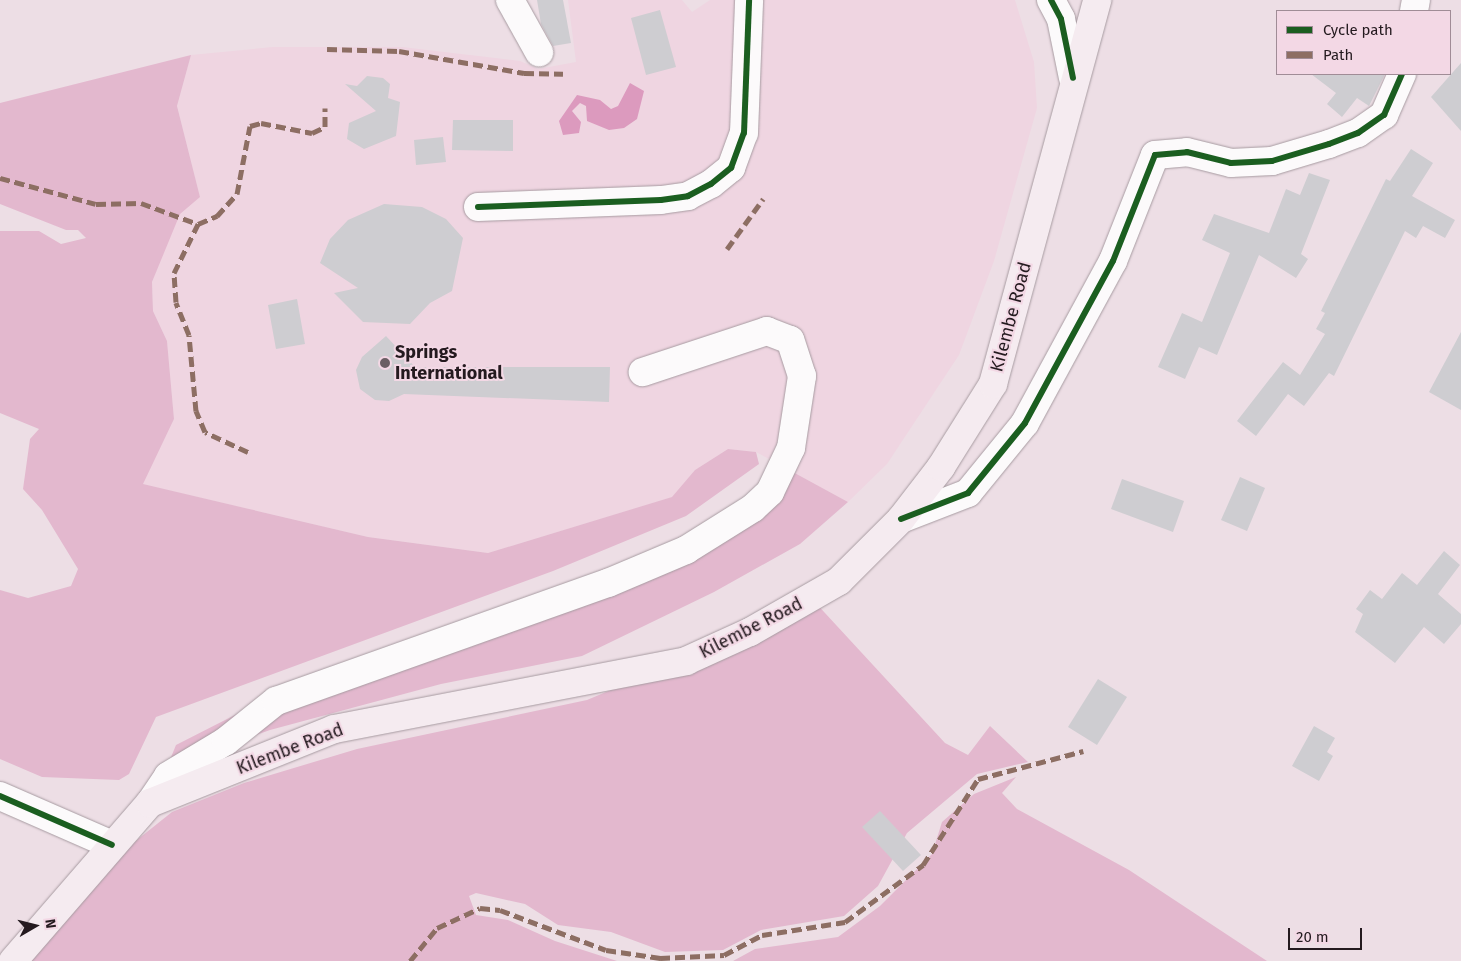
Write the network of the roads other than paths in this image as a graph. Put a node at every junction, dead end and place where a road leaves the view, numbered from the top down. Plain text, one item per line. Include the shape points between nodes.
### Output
1 (510, 0) edge
2 (749, 0) edge
3 (1051, 0) edge
4 (1097, 0) edge
5 (539, 52) dead end
6 (1402, 75) edge
7 (1074, 78) junction
8 (478, 207) dead end
9 (643, 372) dead end
10 (901, 519) junction
11 (0, 796) edge
12 (150, 803) junction
13 (112, 846) junction
14 (13, 961) edge

1 - 5 street
2 - 8 street via 744,133 732,168 717,180 688,196 661,200
3 - 7 street via 1061,19
4 - 7 main road, Kilembe Road
6 - 10 street via 1384,115 1329,144 1272,162 1231,163 1187,152 1155,155 1113,261 1025,423 968,493
7 - 10 main road, Kilembe Road via 993,384 942,467
9 - 12 street via 766,331 790,340 802,376 791,448 770,492 753,508 686,550 608,582 276,701 218,746 168,776
10 - 12 main road, Kilembe Road via 839,580 750,632 686,661 334,729
11 - 13 street
12 - 13 main road, Kilembe Road
13 - 14 main road, Kilembe Road

